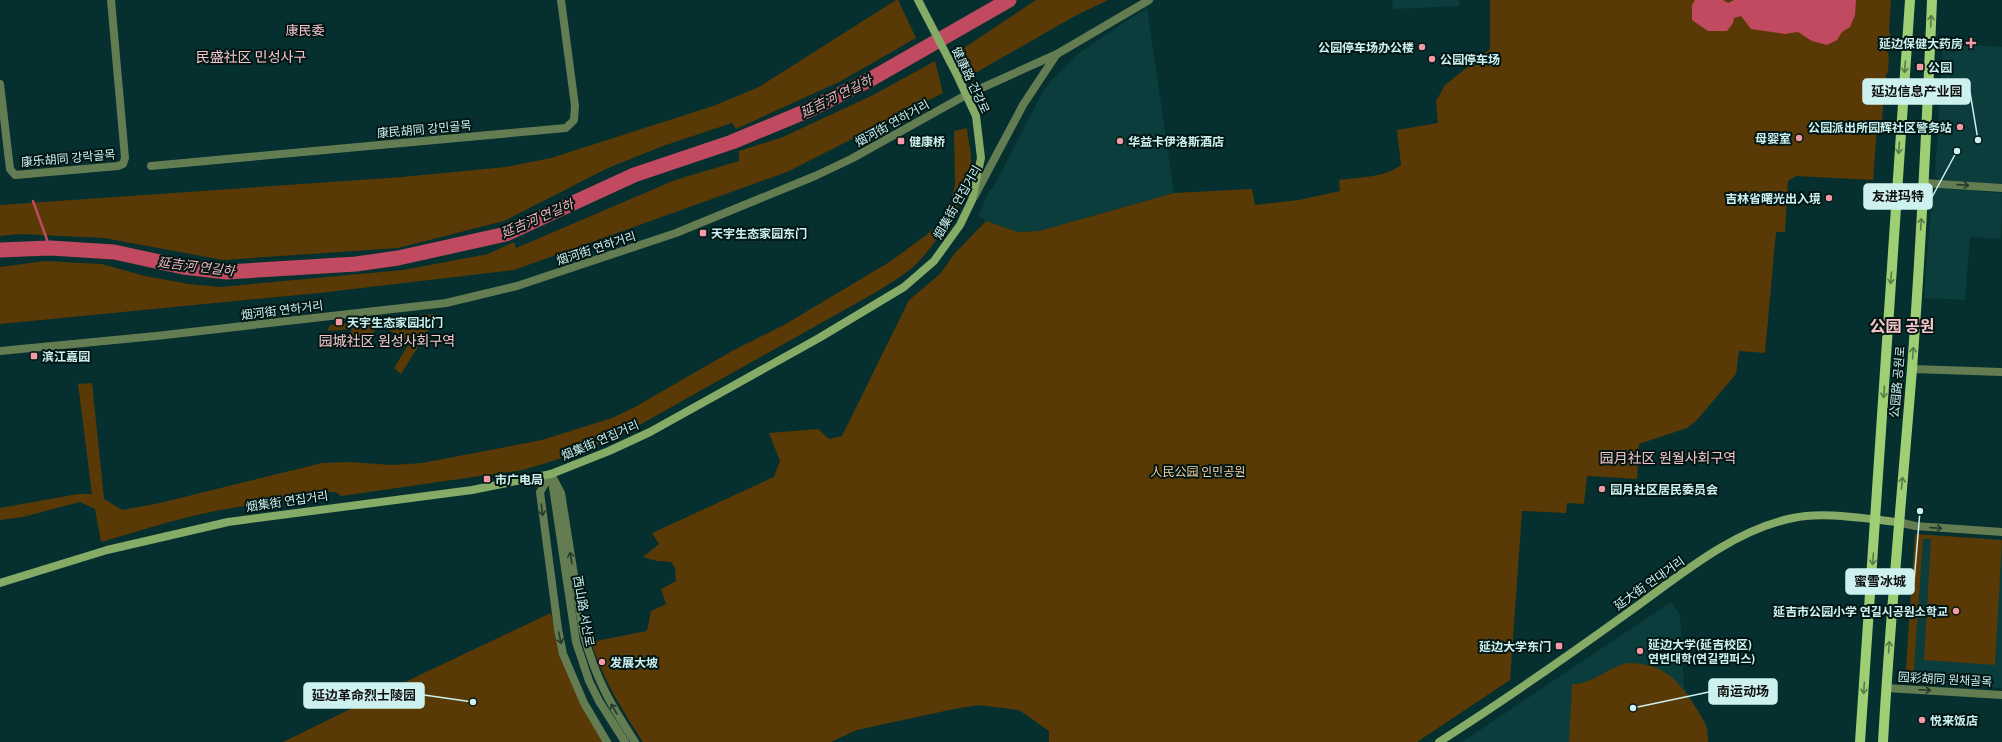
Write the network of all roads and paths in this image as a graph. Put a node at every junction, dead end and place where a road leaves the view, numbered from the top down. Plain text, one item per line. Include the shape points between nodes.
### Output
1 (112, 0) edge
2 (561, 0) edge
3 (918, 0) edge
4 (1149, 0) edge
5 (1910, 0) edge
6 (1932, 0) edge
7 (1057, 54) junction
8 (0, 84) edge
9 (966, 95) junction
10 (151, 166) dead end
11 (1924, 183) junction
12 (2002, 188) edge
13 (972, 200) junction
14 (0, 351) edge
15 (1912, 369) junction
16 (2002, 372) edge
17 (551, 474) junction
18 (1875, 520) junction
19 (1898, 522) junction
20 (2002, 532) edge
21 (0, 583) edge
22 (1886, 688) junction
23 (2002, 695) edge
24 (608, 742) edge
25 (624, 742) edge
26 (635, 742) edge
27 (1439, 742) edge
28 (1860, 742) edge
29 (1883, 742) edge

1 - 8 street, 康乐胡同 강락골목 via 123,164 15,175 10,169
2 - 10 street, 康民胡同 강민골목 via 575,106 574,120 566,128
3 - 9 main road, 健康路 건강로
4 - 7 street, 烟河街 연하거리
5 -> 18 main road, 公园路 공원로
11 -> 6 main road, 公园路 공원로
7 - 9 street, 烟河街 연하거리
7 - 13 street, 烟集街 연집거리 via 1023,105
9 - 13 main road, 健康路 건강로 via 976,116 981,144 980,170
9 - 14 street, 烟河街 연하거리 via 851,159 778,192 635,248 517,286 446,303
11 -> 12 street
15 -> 11 main road, 公园路 공원로
13 - 17 main road, 烟集街 연집거리 via 960,225 934,261 904,287 819,338 650,432
15 - 16 street
19 -> 15 main road, 公园路 공원로
17 - 21 main road, 烟集街 연집거리 via 472,490 228,522 107,550
17 -> 24 street via 540,492 563,654 584,703
17 - 25 street, 西山路 서산로 via 576,642 589,681
26 -> 17 street via 611,706 589,655 561,493
18 - 19 main road, 延大街 연대거리
18 - 27 main road, 延大街 연대거리 via 1804,515 1753,530 1708,557 1503,701
18 -> 28 main road, 公园路 공원로
19 -> 20 street via 1915,526
22 -> 19 main road, 公园路 공원로
22 -> 23 street, 园彩胡同 원채골목
22 - 29 main road, 公园路 공원로

